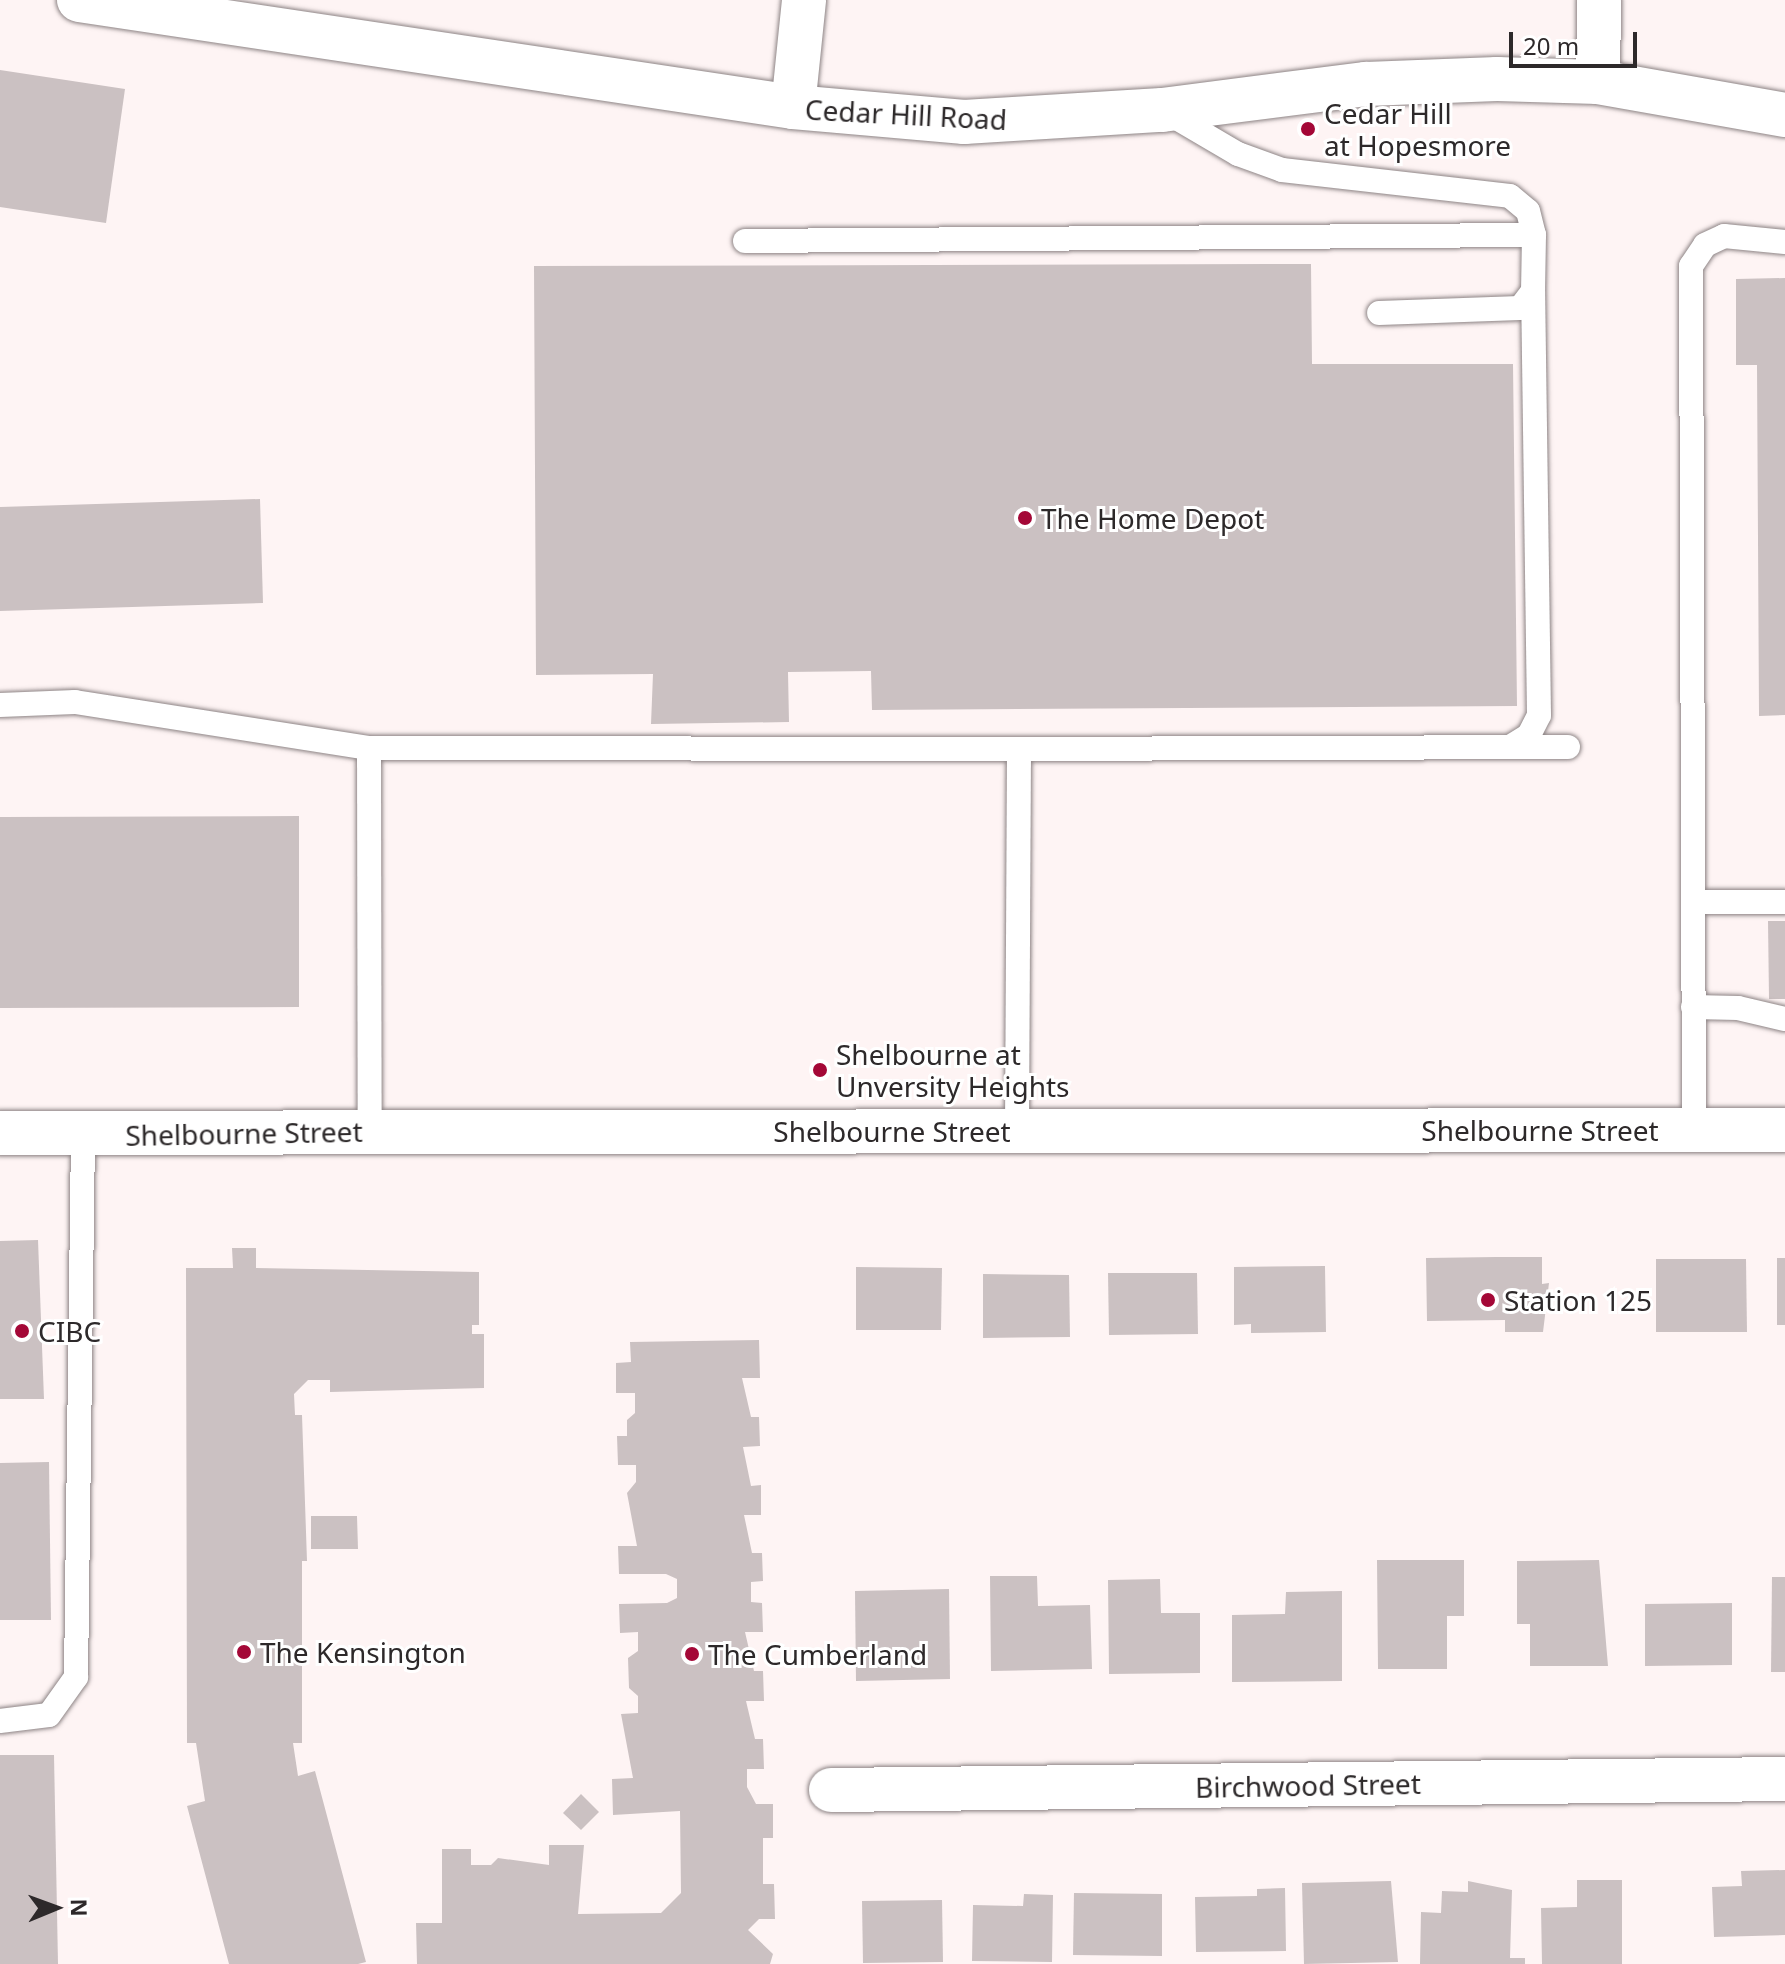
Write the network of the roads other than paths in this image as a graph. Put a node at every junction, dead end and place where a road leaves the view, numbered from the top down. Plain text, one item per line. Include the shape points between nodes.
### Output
1 (79, 0) edge
2 (804, 0) edge
3 (1599, 0) edge
4 (1598, 82) junction
5 (793, 107) junction
6 (1162, 110) junction
7 (1785, 115) edge
8 (1534, 235) junction
9 (745, 241) dead end
10 (1785, 242) edge
11 (1533, 291) junction
12 (1379, 313) dead end
13 (0, 705) edge
14 (1510, 747) junction
15 (1568, 747) dead end
16 (369, 748) junction
17 (1019, 749) junction
18 (1693, 902) junction
19 (1785, 902) edge
20 (1693, 1007) junction
21 (1785, 1019) edge
22 (1694, 1130) junction
23 (1785, 1130) edge
24 (370, 1131) junction
25 (1017, 1132) junction
26 (0, 1133) edge
27 (83, 1133) junction
28 (0, 1721) edge
29 (1785, 1779) edge
30 (831, 1790) dead end

1 - 5 street, Cedar Hill Road
2 - 5 street
3 - 4 street
4 - 6 street, Cedar Hill Road via 1366,84
4 - 7 street, Cedar Hill Road
5 - 6 street, Cedar Hill Road via 964,122
6 - 8 lane via 1238,154 1282,170 1510,196 1528,211
8 - 9 lane
8 - 11 lane
10 - 18 lane via 1724,236 1705,245 1691,266
11 - 12 lane via 1509,312
11 - 14 lane via 1539,715 1529,735
13 - 16 lane via 75,702
14 - 15 lane
14 - 17 lane
16 - 17 lane
16 - 24 lane
17 - 25 lane
18 - 19 lane
18 - 20 lane
20 - 21 lane via 1738,1008
20 - 22 lane
22 - 23 street, Shelbourne Street
22 - 25 street, Shelbourne Street
24 - 25 street, Shelbourne Street
24 - 27 street, Shelbourne Street
26 - 27 street, Shelbourne Street
27 - 28 lane via 76,1677 49,1715
29 - 30 street, Birchwood Street

